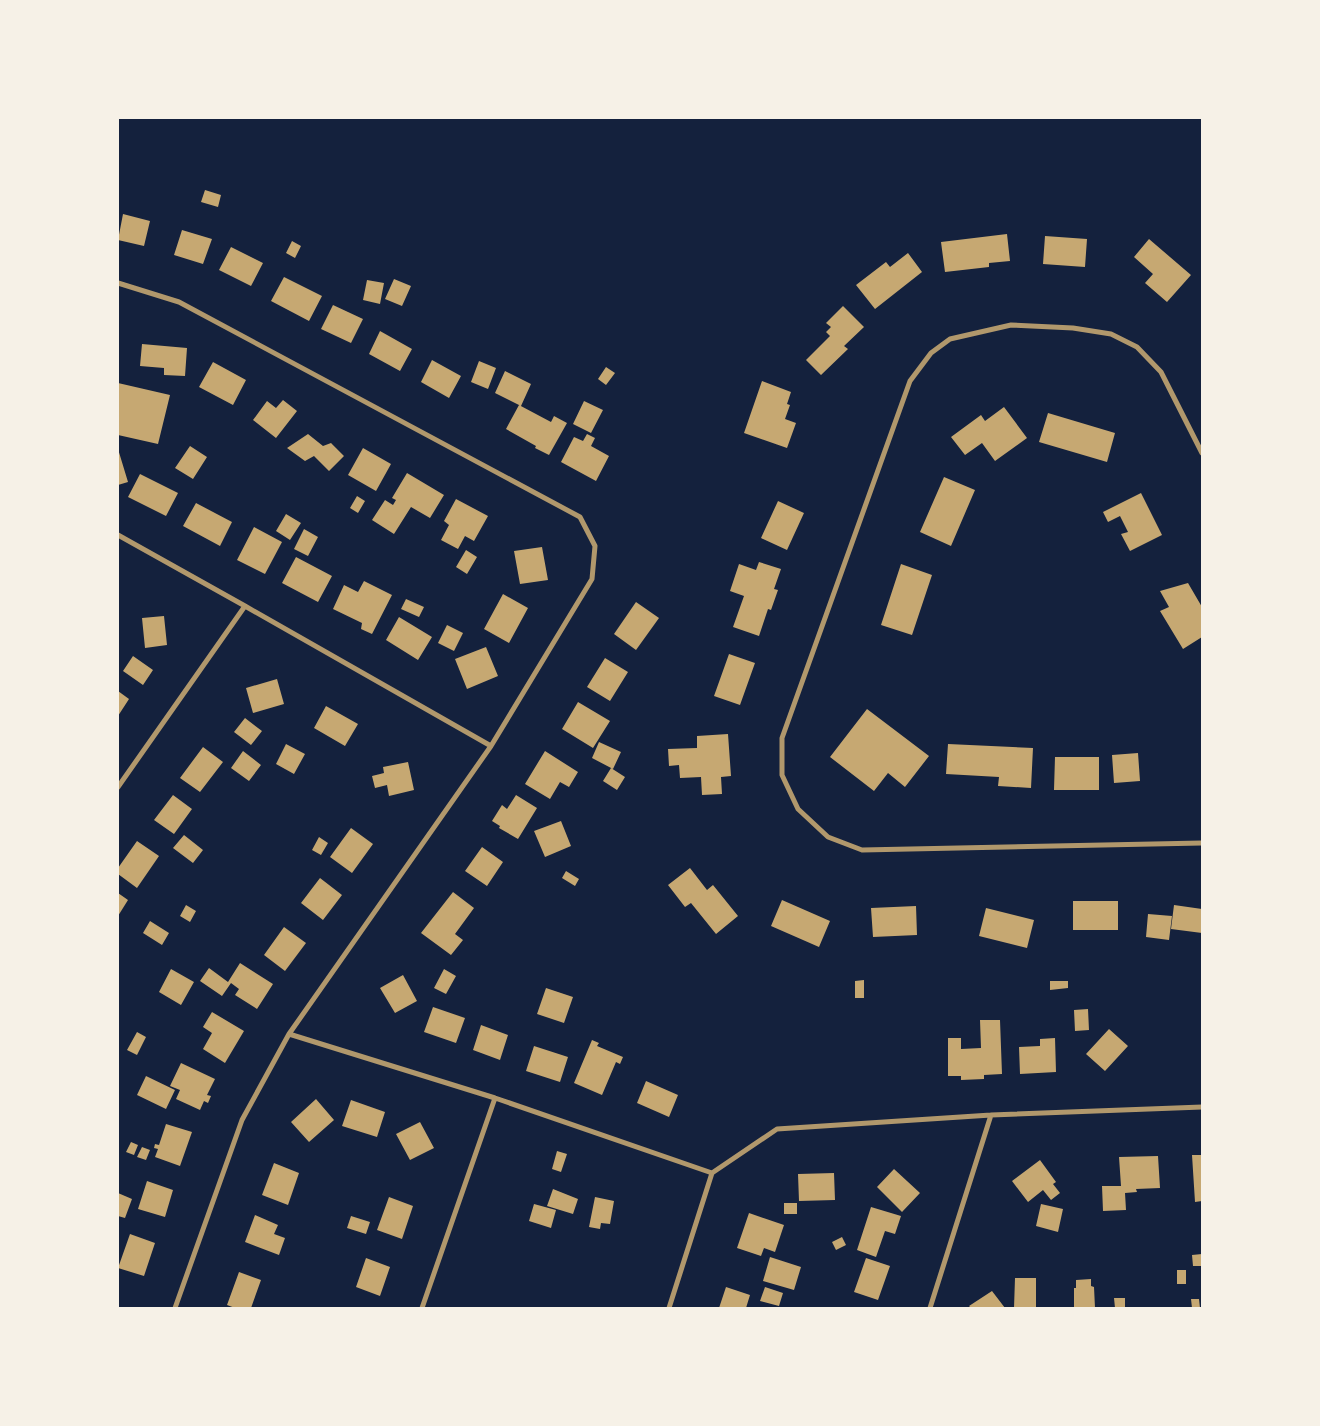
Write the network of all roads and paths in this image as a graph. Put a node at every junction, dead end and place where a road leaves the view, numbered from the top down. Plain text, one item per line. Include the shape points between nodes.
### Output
1 (118, 283) edge
2 (1202, 453) edge
3 (118, 535) edge
4 (245, 606) junction
5 (491, 746) junction
6 (118, 787) edge
7 (1202, 843) edge
8 (289, 1034) junction
9 (495, 1098) junction
10 (1202, 1107) edge
11 (991, 1115) junction
12 (712, 1173) junction
13 (175, 1308) edge
14 (422, 1308) edge
15 (668, 1308) edge
16 (930, 1308) edge

1 - 5 street via 178,302 580,517 595,546 592,579
2 - 7 street via 1161,372 1137,347 1111,334 1073,328 1011,325 950,339 931,353 910,381 782,738 782,775 804,815 828,837 862,850
3 - 4 street
4 - 5 street
4 - 6 street
5 - 8 street
8 - 9 street
8 - 13 street via 242,1120
9 - 12 street
9 - 14 street
10 - 11 street
11 - 12 street via 777,1129
11 - 16 street
12 - 15 street

